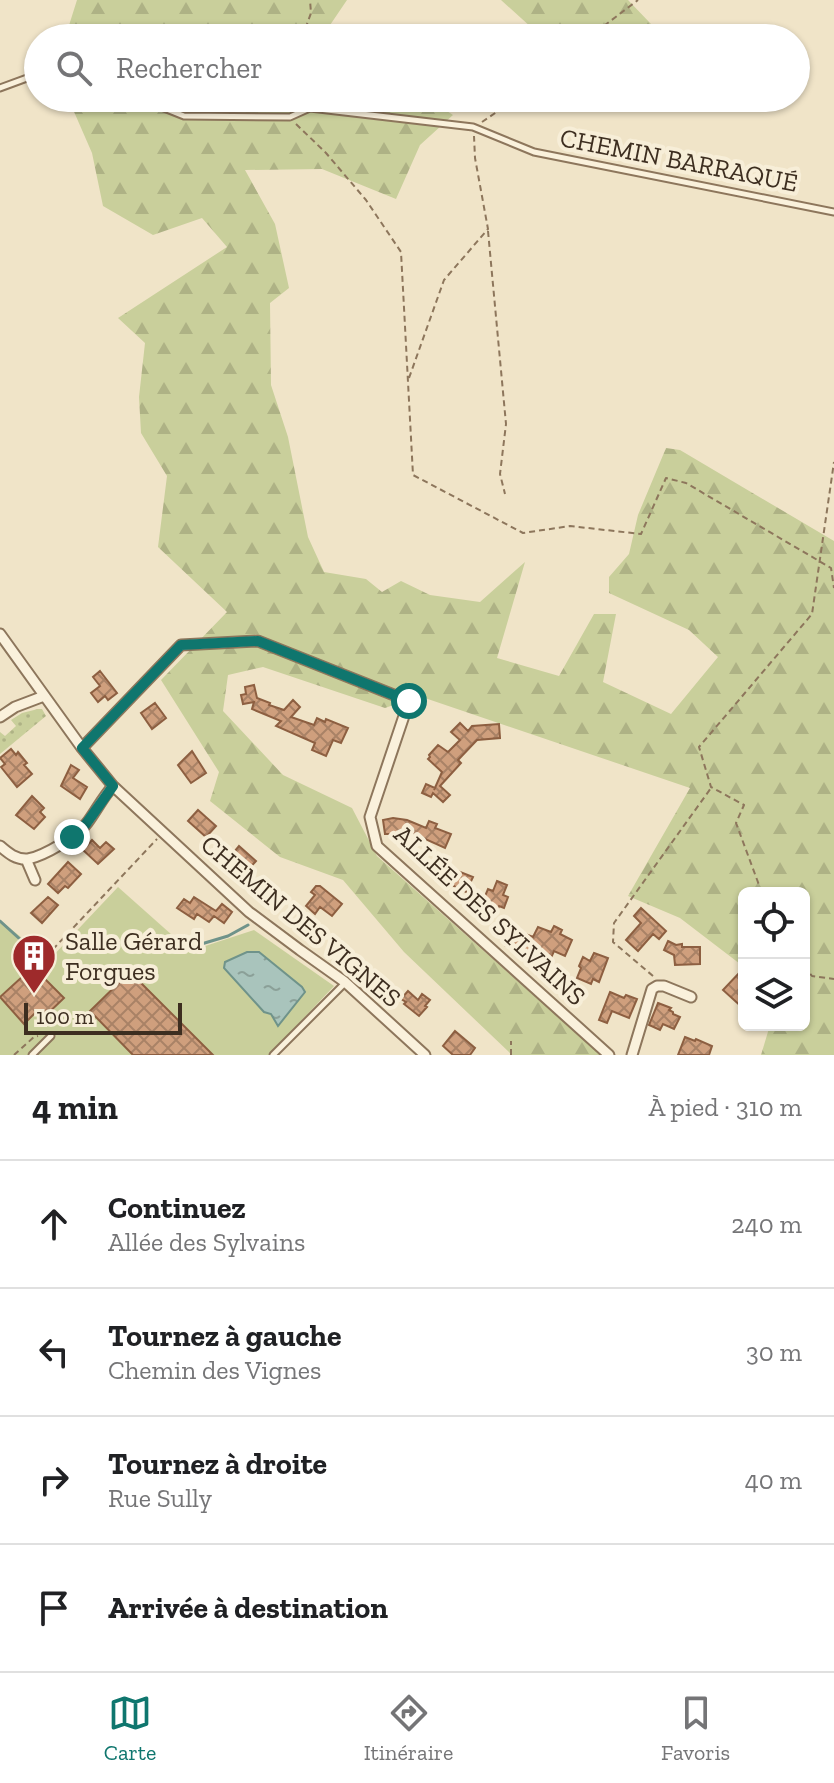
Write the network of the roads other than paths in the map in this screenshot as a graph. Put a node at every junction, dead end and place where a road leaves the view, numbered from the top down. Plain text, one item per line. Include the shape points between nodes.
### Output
1 (24, 79) edge
2 (0, 88) edge
3 (174, 112) edge
4 (301, 112) edge
5 (344, 112) edge
6 (834, 212) edge
7 (0, 634) edge
8 (44, 696) junction
9 (0, 717) edge
10 (82, 748) junction
11 (113, 786) junction
12 (0, 846) edge
13 (26, 859) junction
14 (35, 880) dead end
15 (345, 982) junction
16 (691, 997) dead end
17 (51, 1036) road end
18 (32, 1055) edge
19 (273, 1055) edge
20 (425, 1055) edge
21 (609, 1055) edge
22 (632, 1055) edge

1 - 2 lane
3 - 4 lane, CHEMIN BARRAQUÉ via 290,117
5 - 6 lane, CHEMIN BARRAQUÉ via 473,127 534,152
7 - 8 street, CHEMIN DES VIGNES
8 - 9 street
8 - 10 street, CHEMIN DES VIGNES
10 - 11 street, CHEMIN DES VIGNES
10 - 21 street, ALLÉE DES SYLVAINS via 181,645 258,641 409,701 370,817 377,846
11 - 13 street via 72,837
11 - 15 street, CHEMIN DES VIGNES via 249,912
12 - 13 street
13 - 14 street
15 - 19 lane
15 - 20 street, CHEMIN DES VIGNES
16 - 22 street via 664,986 652,989
17 - 18 lane

